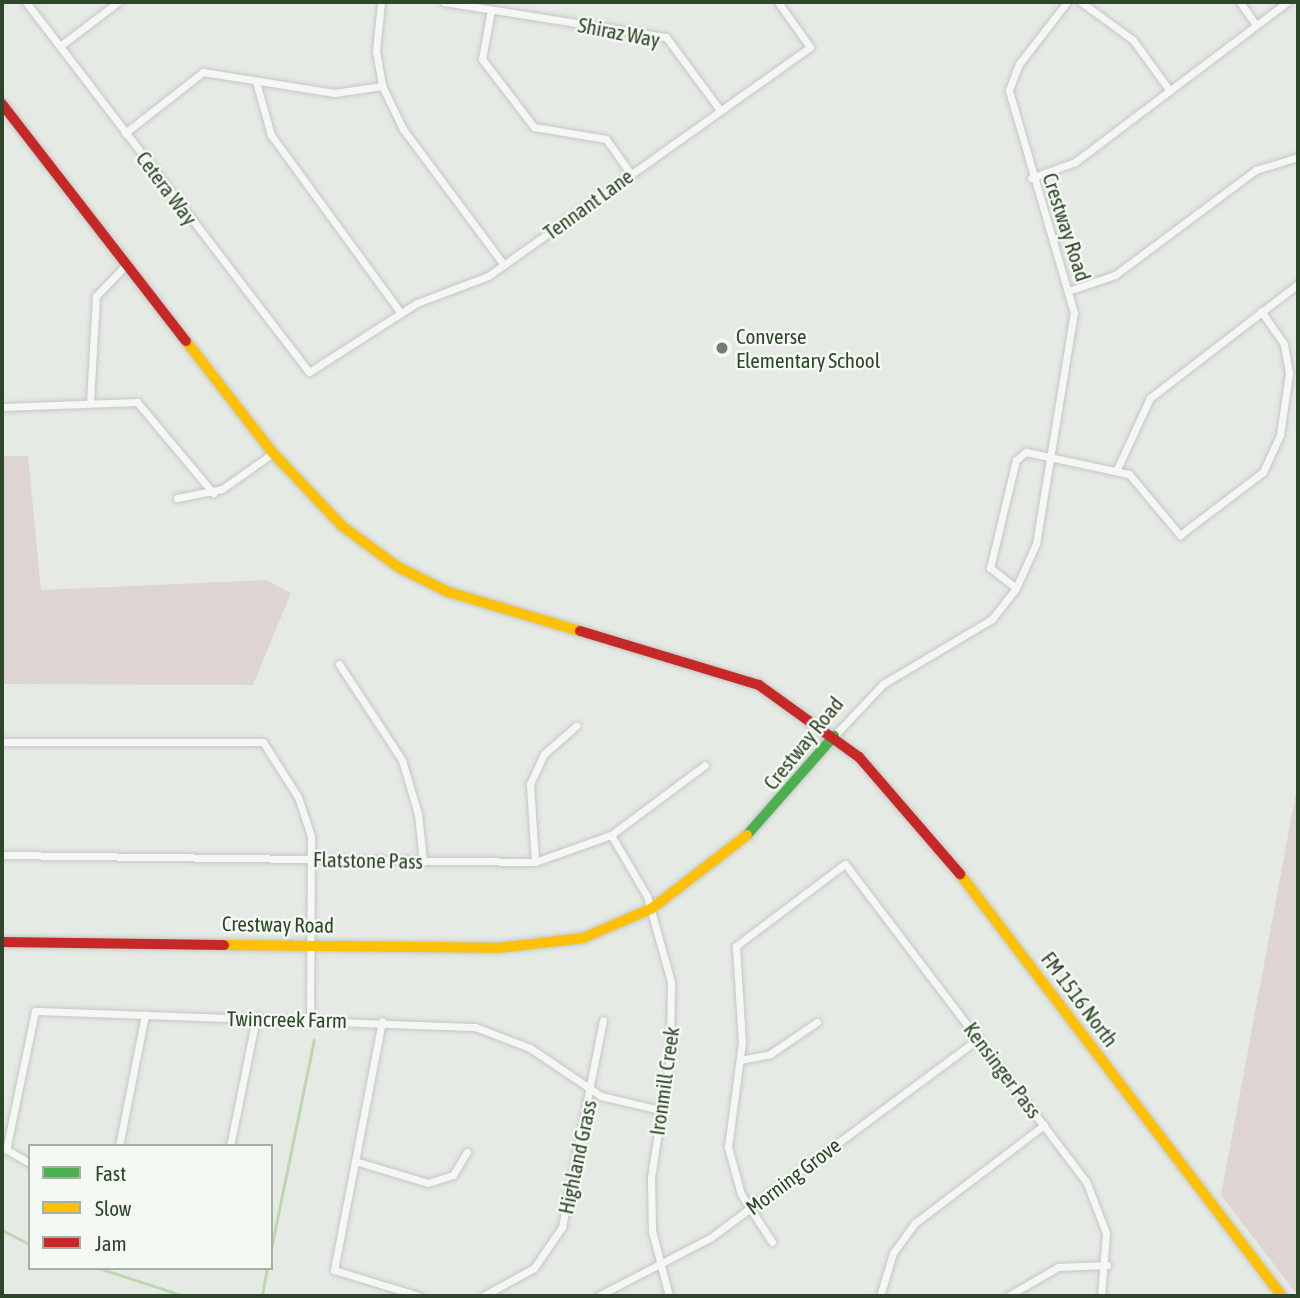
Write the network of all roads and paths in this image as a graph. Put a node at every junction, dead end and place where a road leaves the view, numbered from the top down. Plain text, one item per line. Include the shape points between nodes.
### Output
1 (26, 2) edge
2 (118, 2) edge
3 (381, 2) edge
4 (444, 2) edge
5 (778, 2) edge
6 (1067, 2) edge
7 (1081, 2) edge
8 (1240, 2) edge
9 (1287, 2) edge
10 (491, 10) junction
11 (1256, 25) junction
12 (60, 46) junction
13 (256, 82) junction
14 (382, 86) junction
15 (1170, 90) junction
16 (2, 104) edge
17 (720, 110) junction
18 (125, 133) junction
19 (1298, 157) edge
20 (630, 173) junction
21 (1031, 178) junction
22 (127, 264) junction
23 (504, 265) junction
24 (1298, 284) edge
25 (1068, 290) junction
26 (1261, 311) junction
27 (401, 313) junction
28 (309, 372) joint
29 (1289, 373) junction
30 (1298, 373) edge
31 (90, 403) junction
32 (2, 407) edge
33 (273, 453) junction
34 (1048, 457) junction
35 (1117, 469) junction
36 (213, 493) junction
37 (177, 498) dead end
38 (1016, 588) junction
39 (339, 664) dead end
40 (576, 726) dead end
41 (834, 736) junction
42 (2, 742) edge
43 (705, 765) dead end
44 (611, 835) junction
45 (2, 855) edge
46 (313, 859) junction
47 (423, 862) junction
48 (535, 862) junction
49 (651, 909) junction
50 (2, 942) edge
51 (313, 943) junction
52 (145, 1015) junction
53 (256, 1018) junction
54 (310, 1019) junction
55 (603, 1020) dead end
56 (383, 1021) junction
57 (817, 1022) dead end
58 (979, 1038) junction
59 (740, 1060) junction
60 (592, 1092) junction
61 (660, 1110) junction
62 (1044, 1125) junction
63 (118, 1144) edge
64 (230, 1144) edge
65 (4, 1149) edge
66 (467, 1152) dead end
67 (355, 1161) junction
68 (28, 1162) edge
69 (748, 1209) junction
70 (772, 1242) dead end
71 (658, 1265) junction
72 (1107, 1265) junction
73 (419, 1296) edge
74 (483, 1296) edge
75 (598, 1296) edge
76 (669, 1296) edge
77 (880, 1296) edge
78 (1008, 1296) edge
79 (1101, 1296) edge
80 (1282, 1296) edge

1 - 12 street, Cetera Way
2 - 12 street
3 - 14 street via 376,51
4 - 10 street, Shiraz Way
5 - 17 street, Tennant Lane via 810,47
6 - 21 street, Crestway Road via 1019,64 1009,90
7 - 15 street via 1133,40
8 - 11 street
9 - 11 street
10 - 17 street, Shiraz Way via 666,37
10 - 20 street via 482,59 534,127 606,139
11 - 15 street
12 - 18 street, Cetera Way
13 - 14 street via 348,94
13 - 18 street via 204,72
13 - 27 street via 271,135
14 - 23 street via 403,129
15 - 21 street via 1075,162
16 - 22 main road, FM 1516 North
17 - 20 street, Tennant Lane
18 - 28 street, Cetera Way
19 - 25 street via 1256,170 1115,275
20 - 23 street, Tennant Lane
21 - 25 street, Crestway Road
22 - 31 street via 96,296
22 - 33 main road, FM 1516 North
23 - 27 street, Tennant Lane
24 - 26 street
25 - 34 street, Crestway Road via 1073,325
26 - 29 street via 1283,344
26 - 35 street via 1150,398
27 - 28 street, Tennant Lane
29 - 30 street
29 - 35 street via 1280,435 1263,472 1180,535 1145,487
31 - 32 street
31 - 36 street via 120,399 148,408
33 - 36 street
33 - 41 main road, FM 1516 North via 324,512 420,579 729,673 777,695
34 - 35 street
34 - 38 street, Crestway Road via 1039,532
34 - 38 street via 1026,452 1016,460 990,568
36 - 37 street
38 - 41 street, Crestway Road via 979,629 872,692
39 - 47 street via 402,760
40 - 48 street via 544,754 530,784
41 - 49 main road, Crestway Road via 753,830
41 - 80 main road, FM 1516 North via 876,773 945,854
42 - 46 street via 263,741 301,804
43 - 44 street, Flatstone Pass
44 - 48 street, Flatstone Pass
44 - 49 street, Ironmill Creek
45 - 46 street, Flatstone Pass
46 - 47 street, Flatstone Pass
46 - 51 street
47 - 48 street, Flatstone Pass
49 - 51 main road, Crestway Road via 583,938 534,947
49 - 61 street, Ironmill Creek via 673,1007
50 - 51 main road, Crestway Road
51 - 54 street
52 - 53 street, Twincreek Farm
52 - 63 street
52 - 65 street, Twincreek Farm via 35,1011
53 - 54 street, Twincreek Farm
53 - 64 street
54 - 56 street, Twincreek Farm
55 - 60 street, Highland Grass
56 - 60 street, Twincreek Farm via 444,1022 497,1032
56 - 67 street
57 - 59 street via 769,1054
58 - 59 street, Kensinger Pass via 845,864 736,946
58 - 62 street, Kensinger Pass
58 - 69 street, Morning Grove
59 - 69 street via 729,1147
60 - 61 street, Twincreek Farm
60 - 74 street, Highland Grass via 557,1238 534,1268
61 - 71 street, Ironmill Creek via 650,1178
62 - 72 street, Kensinger Pass via 1092,1191 1103,1221
62 - 77 street via 915,1223 893,1253
65 - 68 street
66 - 67 street via 453,1175 428,1183
67 - 73 street via 334,1270
69 - 70 street
69 - 71 street, Morning Grove
71 - 75 street, Morning Grove
71 - 76 street, Ironmill Creek
72 - 78 street via 1058,1267
72 - 79 street, Kensinger Pass

